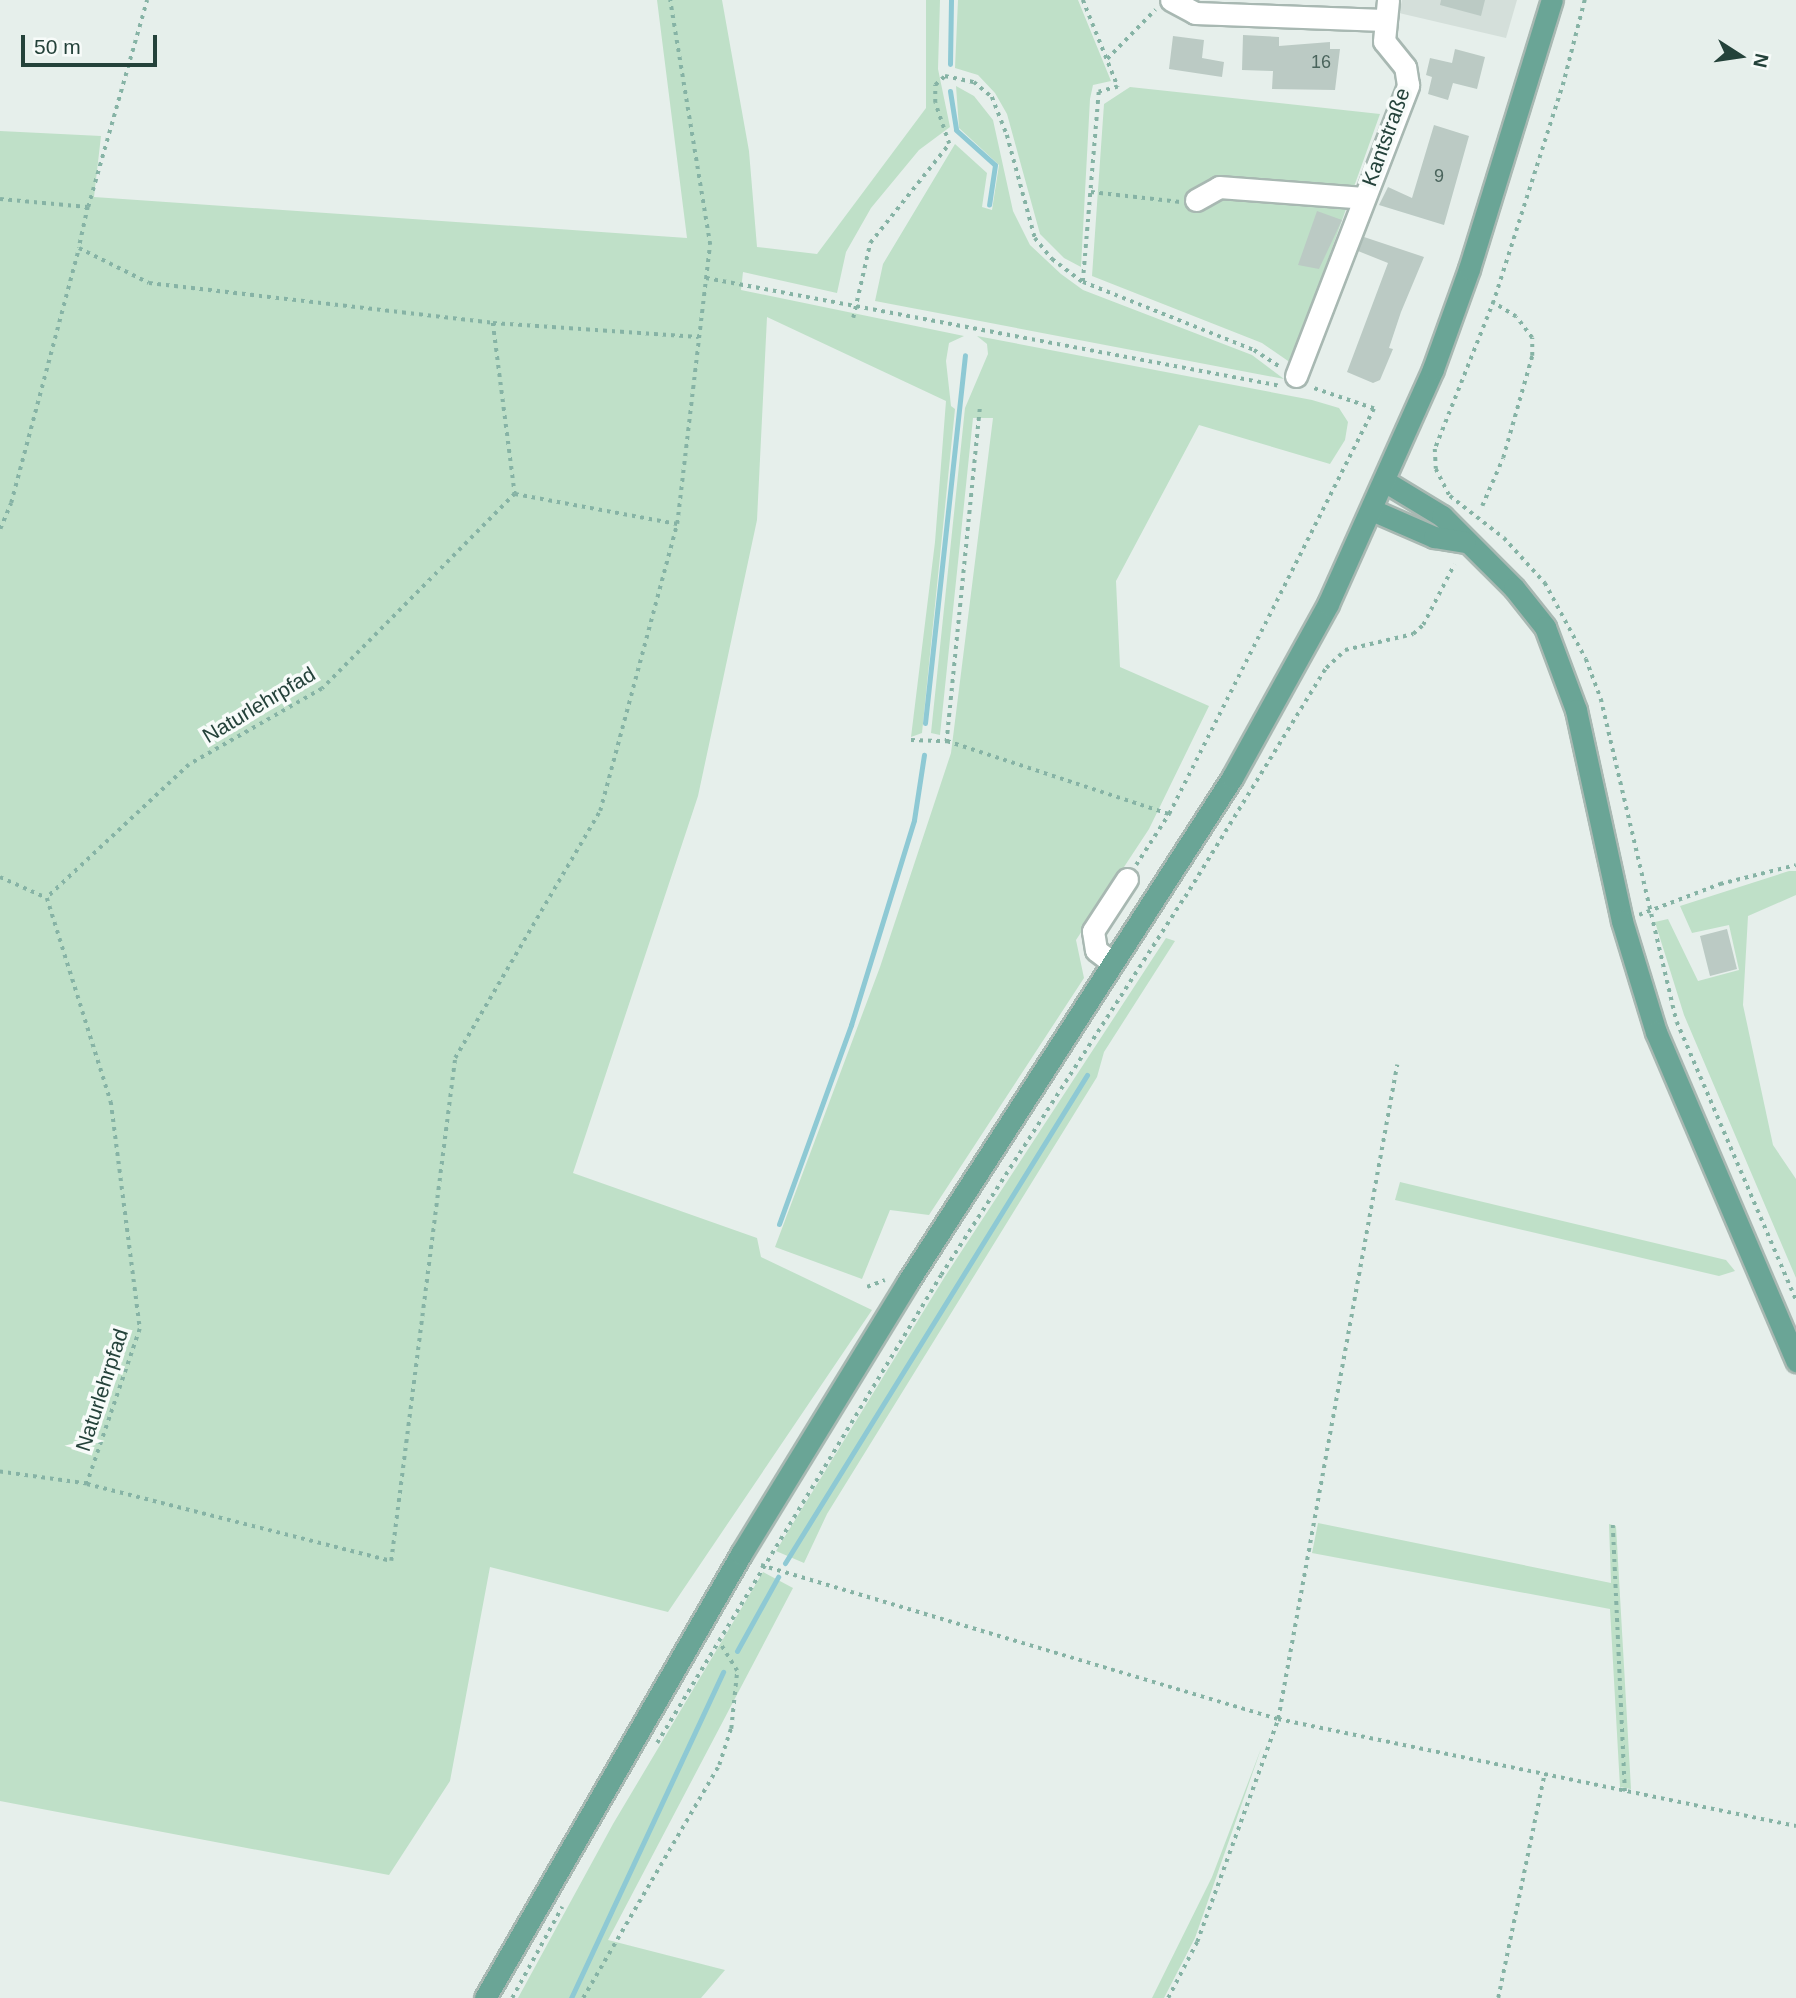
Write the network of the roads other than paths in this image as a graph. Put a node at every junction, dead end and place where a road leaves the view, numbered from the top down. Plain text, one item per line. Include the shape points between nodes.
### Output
1 (1552, 0) edge
2 (1171, 2) edge
3 (1386, 10) edge
4 (1364, 198) junction
5 (1196, 200) road end
6 (1296, 376) road end
7 (1386, 482) junction
8 (1372, 510) junction
9 (1465, 542) junction
10 (1127, 879) road end
11 (1114, 963) junction
12 (1796, 1361) edge
13 (485, 1998) edge

1 - 7 main road via 1469,269
2 - 3 street via 1195,13
3 - 4 street, Kantstraße via 1384,41 1405,67 1408,85
4 - 5 street, Kantstraße via 1219,187
4 - 6 street, Kantstraße
7 - 8 main road
7 - 9 main road via 1442,516
8 - 9 main road via 1434,537
8 - 11 main road via 1328,604 1232,778
9 - 12 main road via 1514,588 1545,627 1576,710 1622,921 1656,1032
10 - 11 street via 1093,931 1096,950
11 - 13 main road via 907,1283 748,1542

